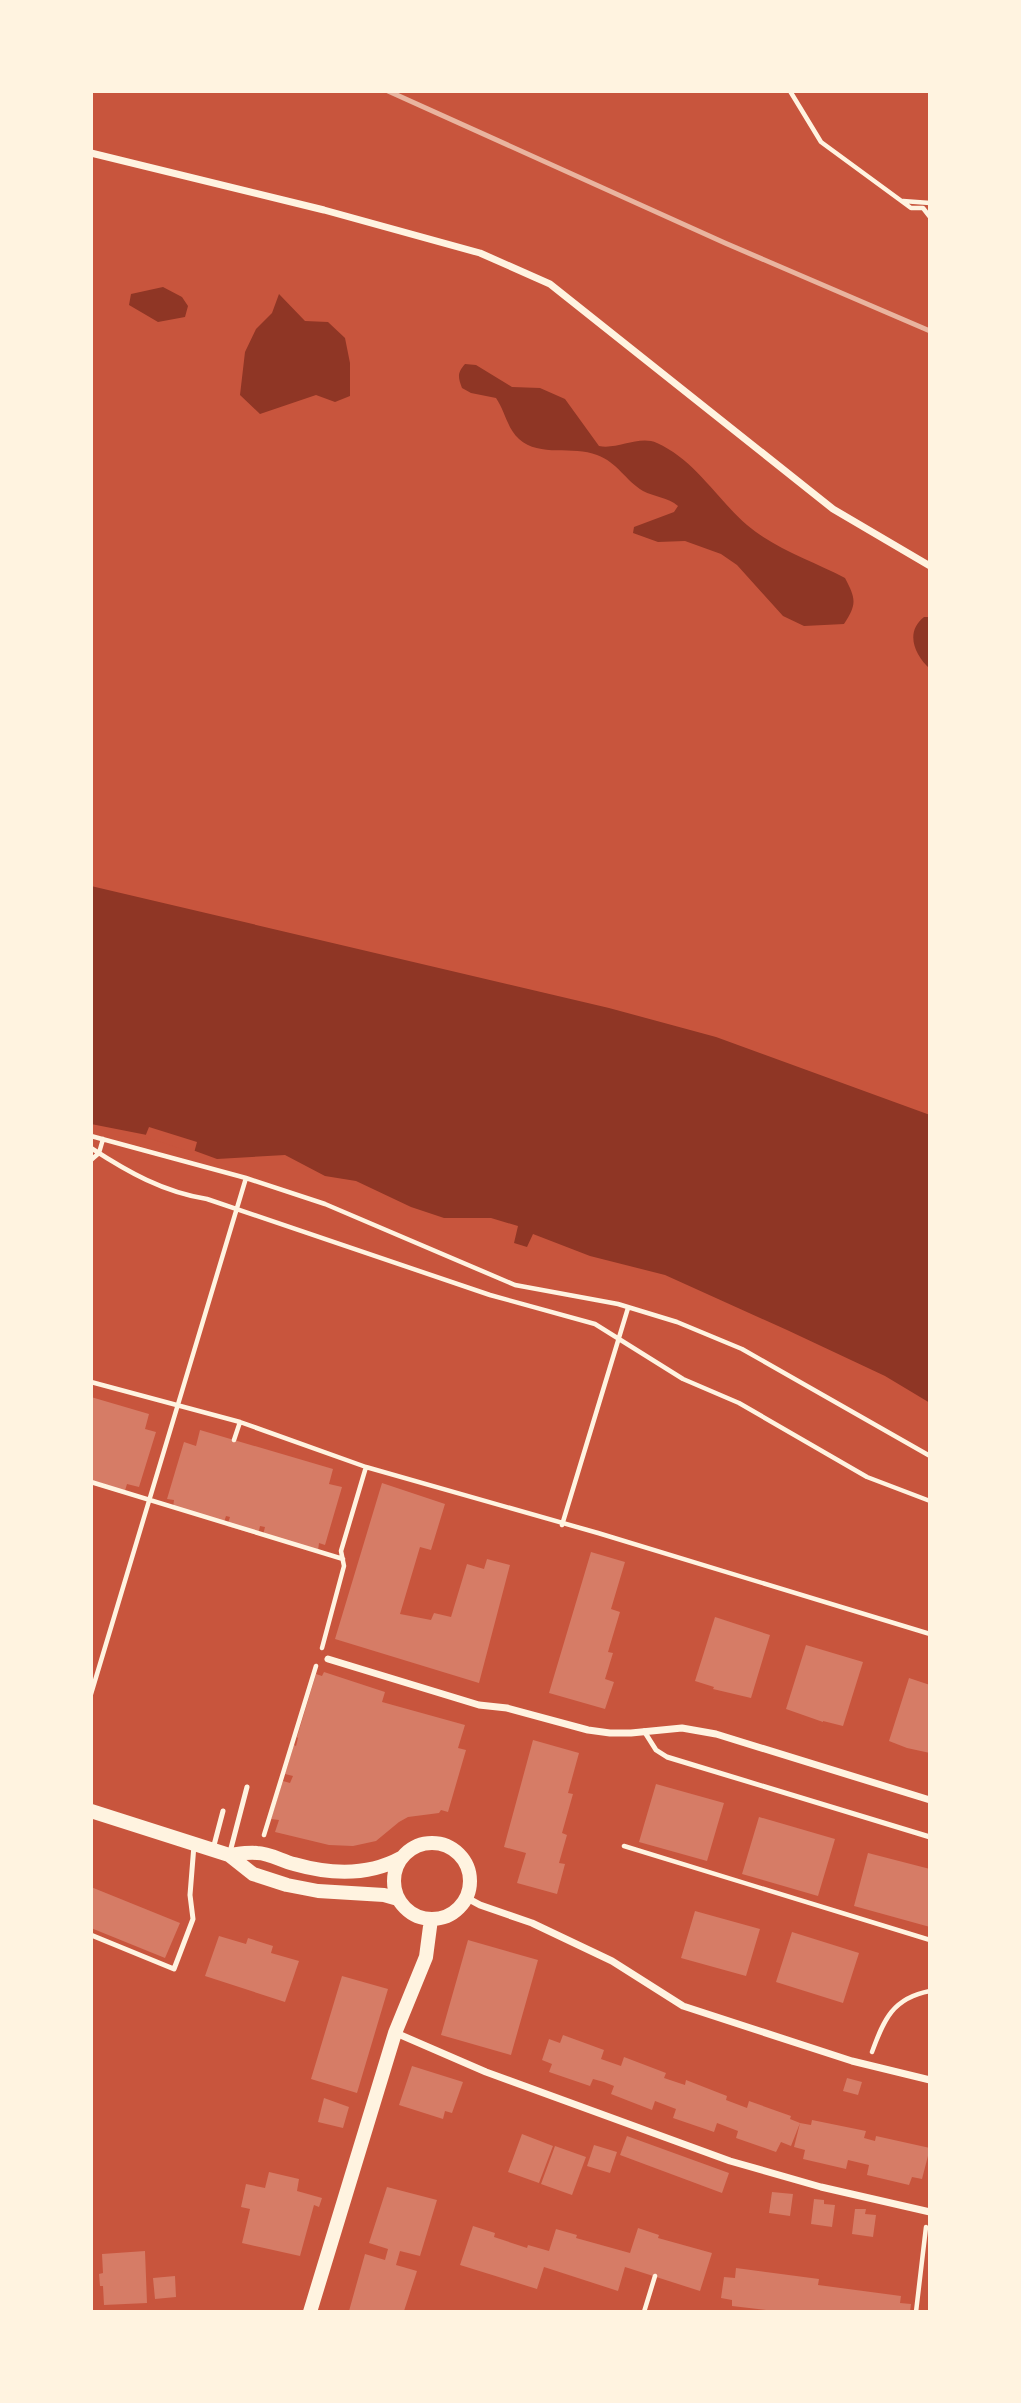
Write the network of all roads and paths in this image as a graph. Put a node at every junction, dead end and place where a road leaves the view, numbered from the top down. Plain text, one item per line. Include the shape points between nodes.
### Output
1 (790, 91) edge
2 (91, 153) edge
3 (900, 200) junction
4 (930, 203) edge
5 (930, 216) edge
6 (930, 566) edge
7 (91, 1136) edge
8 (103, 1139) junction
9 (91, 1148) edge
10 (99, 1153) junction
11 (91, 1160) edge
12 (246, 1178) junction
13 (236, 1209) junction
14 (628, 1307) junction
15 (618, 1338) junction
16 (91, 1382) edge
17 (178, 1404) junction
18 (240, 1422) junction
19 (234, 1440) dead end
20 (930, 1455) edge
21 (91, 1482) edge
22 (150, 1501) junction
23 (930, 1501) edge
24 (562, 1525) junction
25 (343, 1559) dead end
26 (930, 1634) edge
27 (328, 1660) dead end
28 (91, 1695) edge
29 (644, 1731) junction
30 (247, 1787) dead end
31 (930, 1800) edge
32 (91, 1811) edge
33 (223, 1811) dead end
34 (930, 1838) edge
35 (194, 1844) junction
36 (624, 1846) dead end
37 (213, 1850) junction
38 (229, 1855) junction
39 (401, 1858) junction
40 (467, 1898) junction
41 (398, 1899) junction
42 (431, 1919) junction
43 (91, 1935) edge
44 (930, 1940) edge
45 (930, 1991) edge
46 (395, 2033) junction
47 (868, 2065) junction
48 (930, 2080) edge
49 (929, 2212) edge
50 (655, 2276) dead end
51 (310, 2312) edge
52 (644, 2312) edge
53 (916, 2312) edge

1 - 3 path via 821,142
2 - 6 street via 480,253 550,284 832,509
3 - 4 path
3 - 5 path via 911,208 923,208
7 - 8 path
8 - 10 path
8 - 12 path
9 - 10 path
10 - 11 path
10 - 13 path via 179,1195
12 - 13 path
12 - 14 path via 325,1204 515,1284
13 - 15 path via 490,1295 595,1324
13 - 17 path
14 - 15 path
14 - 20 path via 742,1349
15 - 23 path via 683,1379 738,1404 867,1477
15 - 24 path
16 - 17 path
17 - 18 path
17 - 22 path
18 - 19 path
18 - 24 path via 366,1466
21 - 22 path
22 - 25 path
22 - 28 path
24 - 26 path
27 - 29 street via 479,1705 588,1730
29 - 31 street via 682,1728 716,1734
29 - 34 lane via 656,1750 667,1757
30 - 38 lane
32 - 35 main road
33 - 37 lane
35 - 37 main road
35 - 43 lane via 193,1919 174,1969
36 - 44 path
37 - 38 main road
38 - 39 main road via 258,1853 327,1871 384,1867
38 - 41 main road via 253,1874 287,1885
39 - 40 main road via 424,1843 438,1842 459,1852 468,1867
39 - 41 main road via 394,1881
40 - 42 main road via 446,1917
40 - 47 street via 612,1961 683,2006
41 - 42 main road via 418,1917
42 - 46 main road via 426,1957
45 - 47 path via 894,2007 882,2025
46 - 49 street via 486,2072 730,2161
46 - 51 main road
47 - 48 street
49 - 53 path
50 - 52 path

